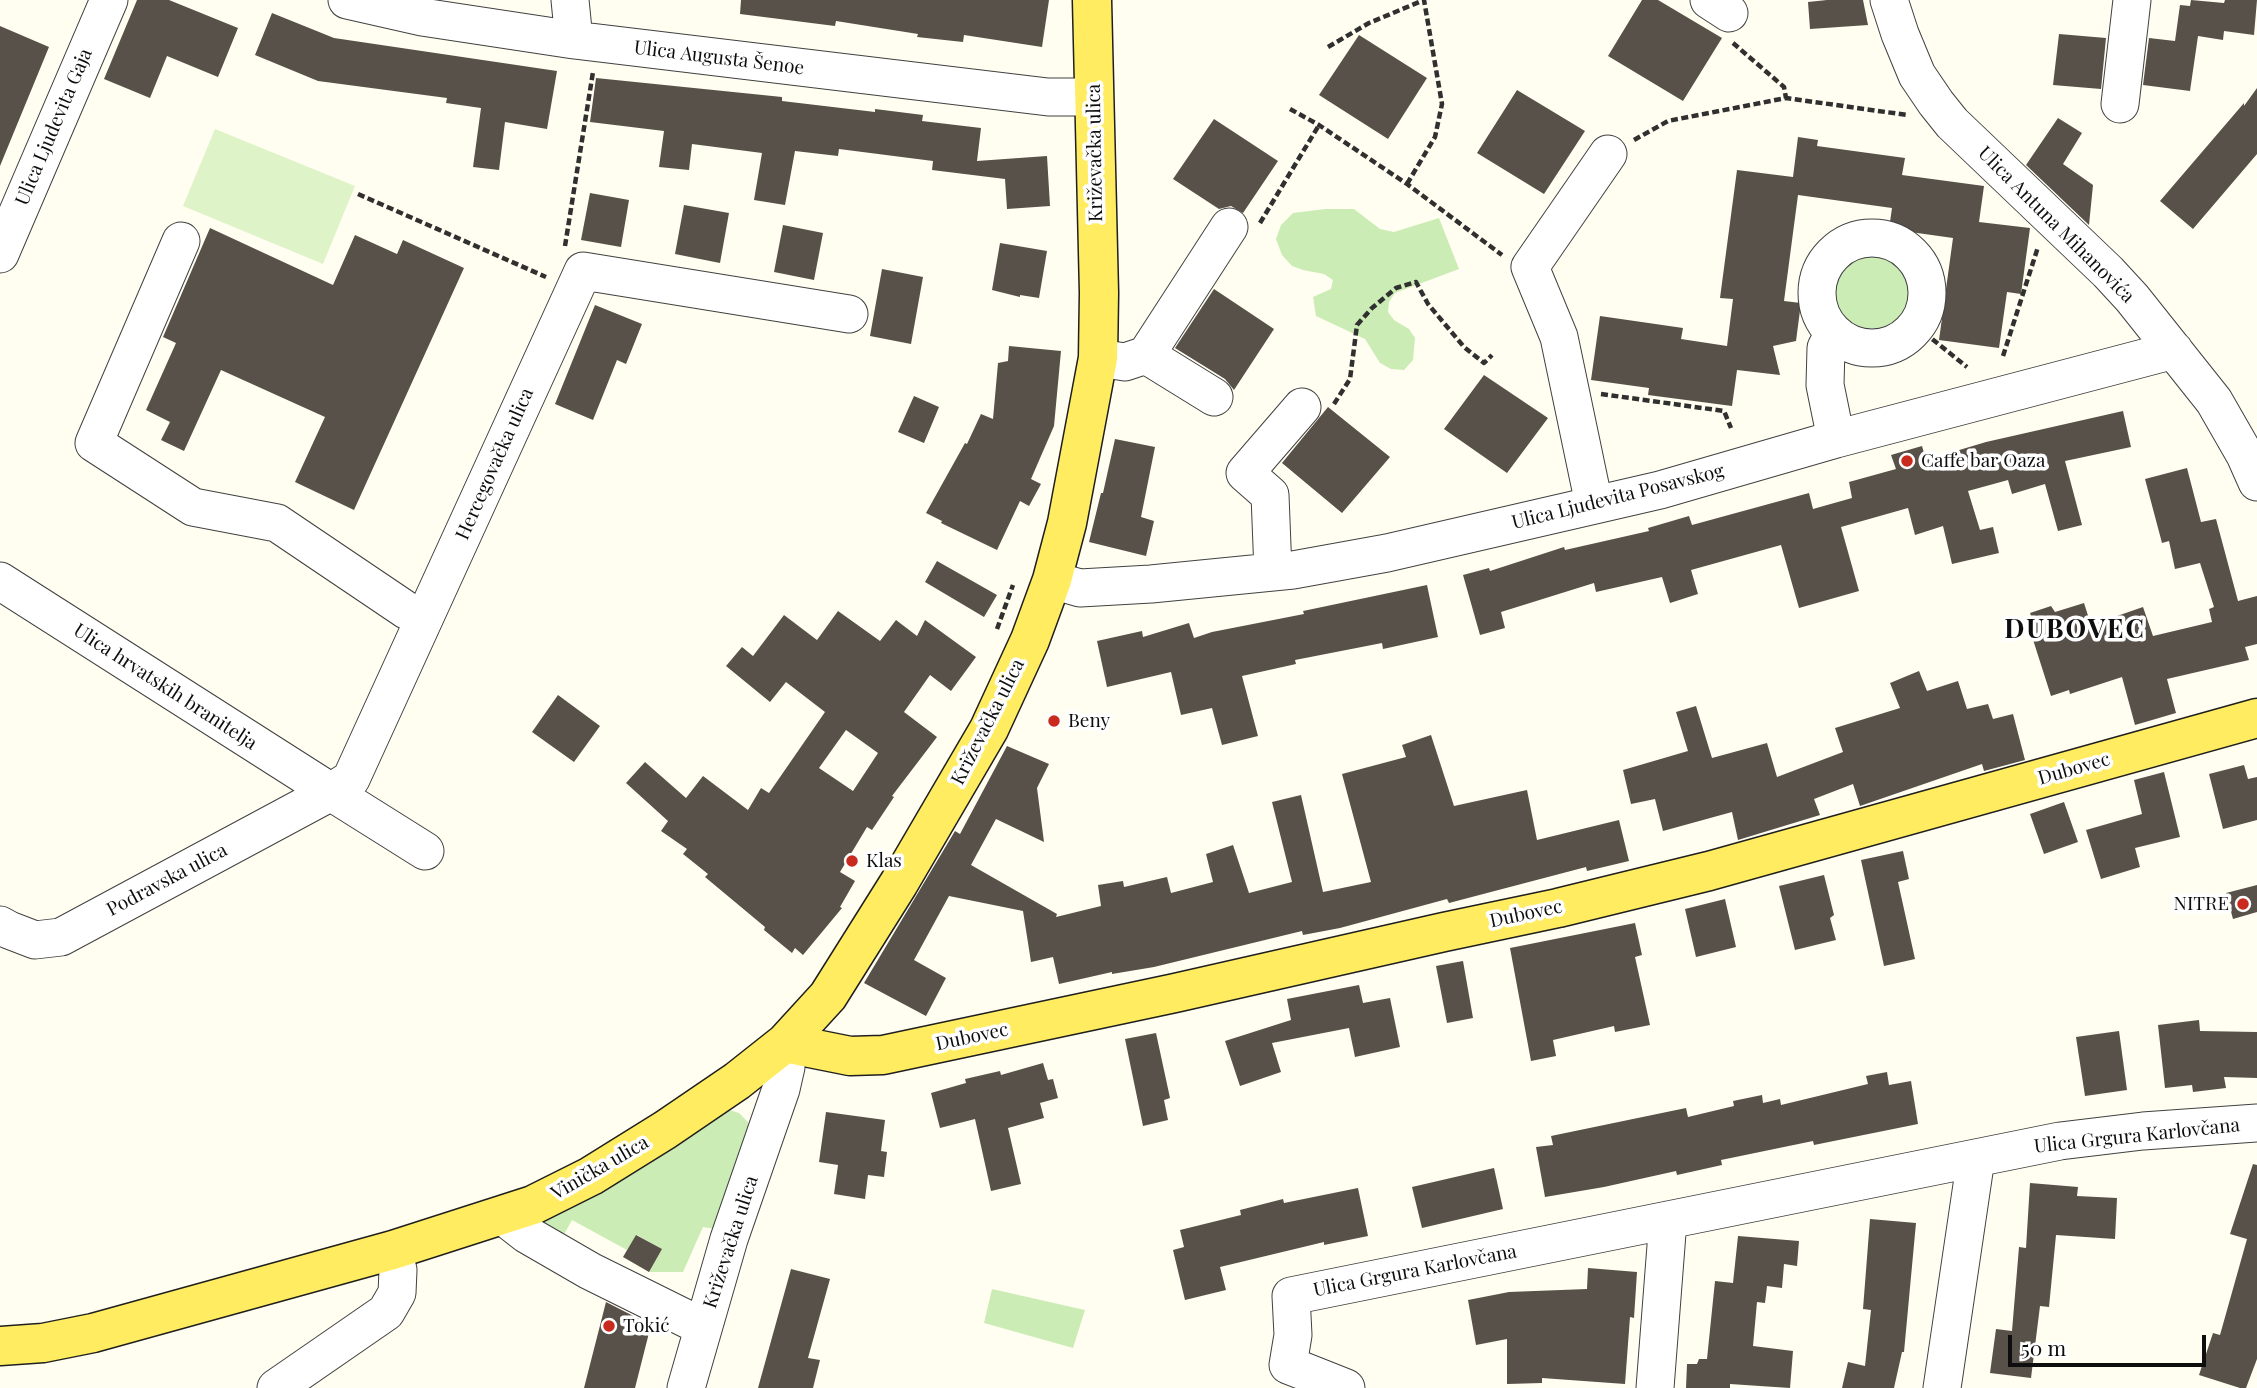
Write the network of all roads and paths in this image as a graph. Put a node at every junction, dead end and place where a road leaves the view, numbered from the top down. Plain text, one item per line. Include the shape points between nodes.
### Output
1 (108, 0) edge
2 (347, 0) edge
3 (570, 0) edge
4 (1092, 0) edge
5 (1425, 0) edge
6 (1889, 0) edge
7 (2132, 0) edge
8 (586, 42) junction
9 (1328, 47) dead end
10 (1094, 97) junction
11 (2120, 104) dead end
12 (1290, 109) dead end
13 (1915, 116) dead end
14 (1319, 125) junction
15 (1608, 154) joint
16 (1408, 184) junction
17 (358, 194) dead end
18 (1229, 227) joint
19 (181, 241) dead end
20 (2039, 245) dead end
21 (0, 254) edge
22 (1530, 267) junction
23 (566, 274) junction
24 (849, 314) dead end
25 (1916, 326) junction
26 (1834, 333) junction
27 (2174, 350) junction
28 (1146, 355) junction
29 (1492, 355) dead end
30 (2003, 356) dead end
31 (1098, 358) junction
32 (1967, 367) dead end
33 (1572, 390) junction
34 (1214, 397) dead end
35 (1301, 407) joint
36 (1731, 428) dead end
37 (1836, 439) junction
38 (2257, 482) edge
39 (1594, 504) junction
40 (1273, 572) junction
41 (1034, 578) junction
42 (0, 581) edge
43 (424, 620) junction
44 (993, 639) dead end
45 (2257, 718) edge
46 (331, 792) junction
47 (425, 851) dead end
48 (0, 925) edge
49 (785, 1043) junction
50 (2257, 1123) edge
51 (1976, 1158) junction
52 (503, 1216) junction
53 (1668, 1220) junction
54 (393, 1250) junction
55 (704, 1327) junction
56 (0, 1346) edge
57 (276, 1388) edge
58 (685, 1388) edge
59 (1346, 1388) edge
60 (1655, 1388) edge
61 (1942, 1388) edge

1 - 21 street, Ulica Ljudevita Gaja
2 - 8 street, Ulica Augusta Šenoe via 422,17
3 - 8 street
4 - 10 main road, Križevačka ulica
5 - 9 path via 1369,23
5 - 16 path via 1442,104 1436,137
6 - 27 street, Ulica Antuna Mihanovića via 1917,75 1952,123 2108,272
7 - 11 street
8 - 10 street, Ulica Augusta Šenoe via 1048,97
8 - 23 path via 562,259
10 - 31 main road, Križevačka ulica
12 - 14 path
13 - 15 path via 1786,98 1668,121
14 - 16 path
14 - 18 path via 1250,239
15 - 22 street
16 - 22 path via 1518,267
17 - 23 path
18 - 28 street
19 - 43 street via 94,443 193,507 277,523
20 - 30 path
22 - 33 street via 1559,337
23 - 24 street
23 - 43 street, Hercegovačka ulica
25 - 26 street via 1899,342 1884,347 1852,345
25 - 26 street via 1928,299 1920,263 1891,240 1872,237 1854,240 1838,250 1819,278 1820,310
25 - 32 path
26 - 37 street via 1826,348 1825,385
27 - 37 street, Ulica Ljudevita Posavskog
27 - 38 street, Ulica Antuna Mihanovića via 2214,401
28 - 31 street via 1125,362
28 - 34 street
29 - 35 path via 1484,363 1464,347 1416,282 1396,288 1357,325 1350,379 1334,404
31 - 41 main road, Križevačka ulica via 1067,523
33 - 36 path via 1724,411
33 - 39 street
35 - 40 street via 1245,473 1270,495
37 - 39 street, Ulica Ljudevita Posavskog via 1660,490
39 - 40 street, Ulica Ljudevita Posavskog via 1387,553
40 - 41 street, Ulica Ljudevita Posavskog via 1080,588
41 - 44 path
41 - 49 main road, Križevačka ulica via 1030,640 989,729 842,975
42 - 46 street, Ulica hrvatskih branitelja
43 - 46 street, Hercegovačka ulica via 351,779
45 - 49 main road, Dubovec via 1709,871 1161,996 883,1055 850,1056
46 - 47 street
46 - 48 street, Podravska ulica via 61,937 35,940
49 - 52 main road, Vinička ulica via 666,1130 591,1176
49 - 55 street, Križevačka ulica via 781,1089
50 - 51 street, Ulica Grgura Karlovčana via 2060,1141
51 - 53 street, Ulica Grgura Karlovčana
51 - 61 street
52 - 54 main road, Vinička ulica
52 - 55 street via 590,1271
53 - 59 street, Ulica Grgura Karlovčana via 1291,1296 1293,1335 1288,1365
53 - 60 street
54 - 56 main road, Vinička ulica via 93,1333
54 - 57 street via 397,1293 386,1312
55 - 58 street, Križevačka ulica

